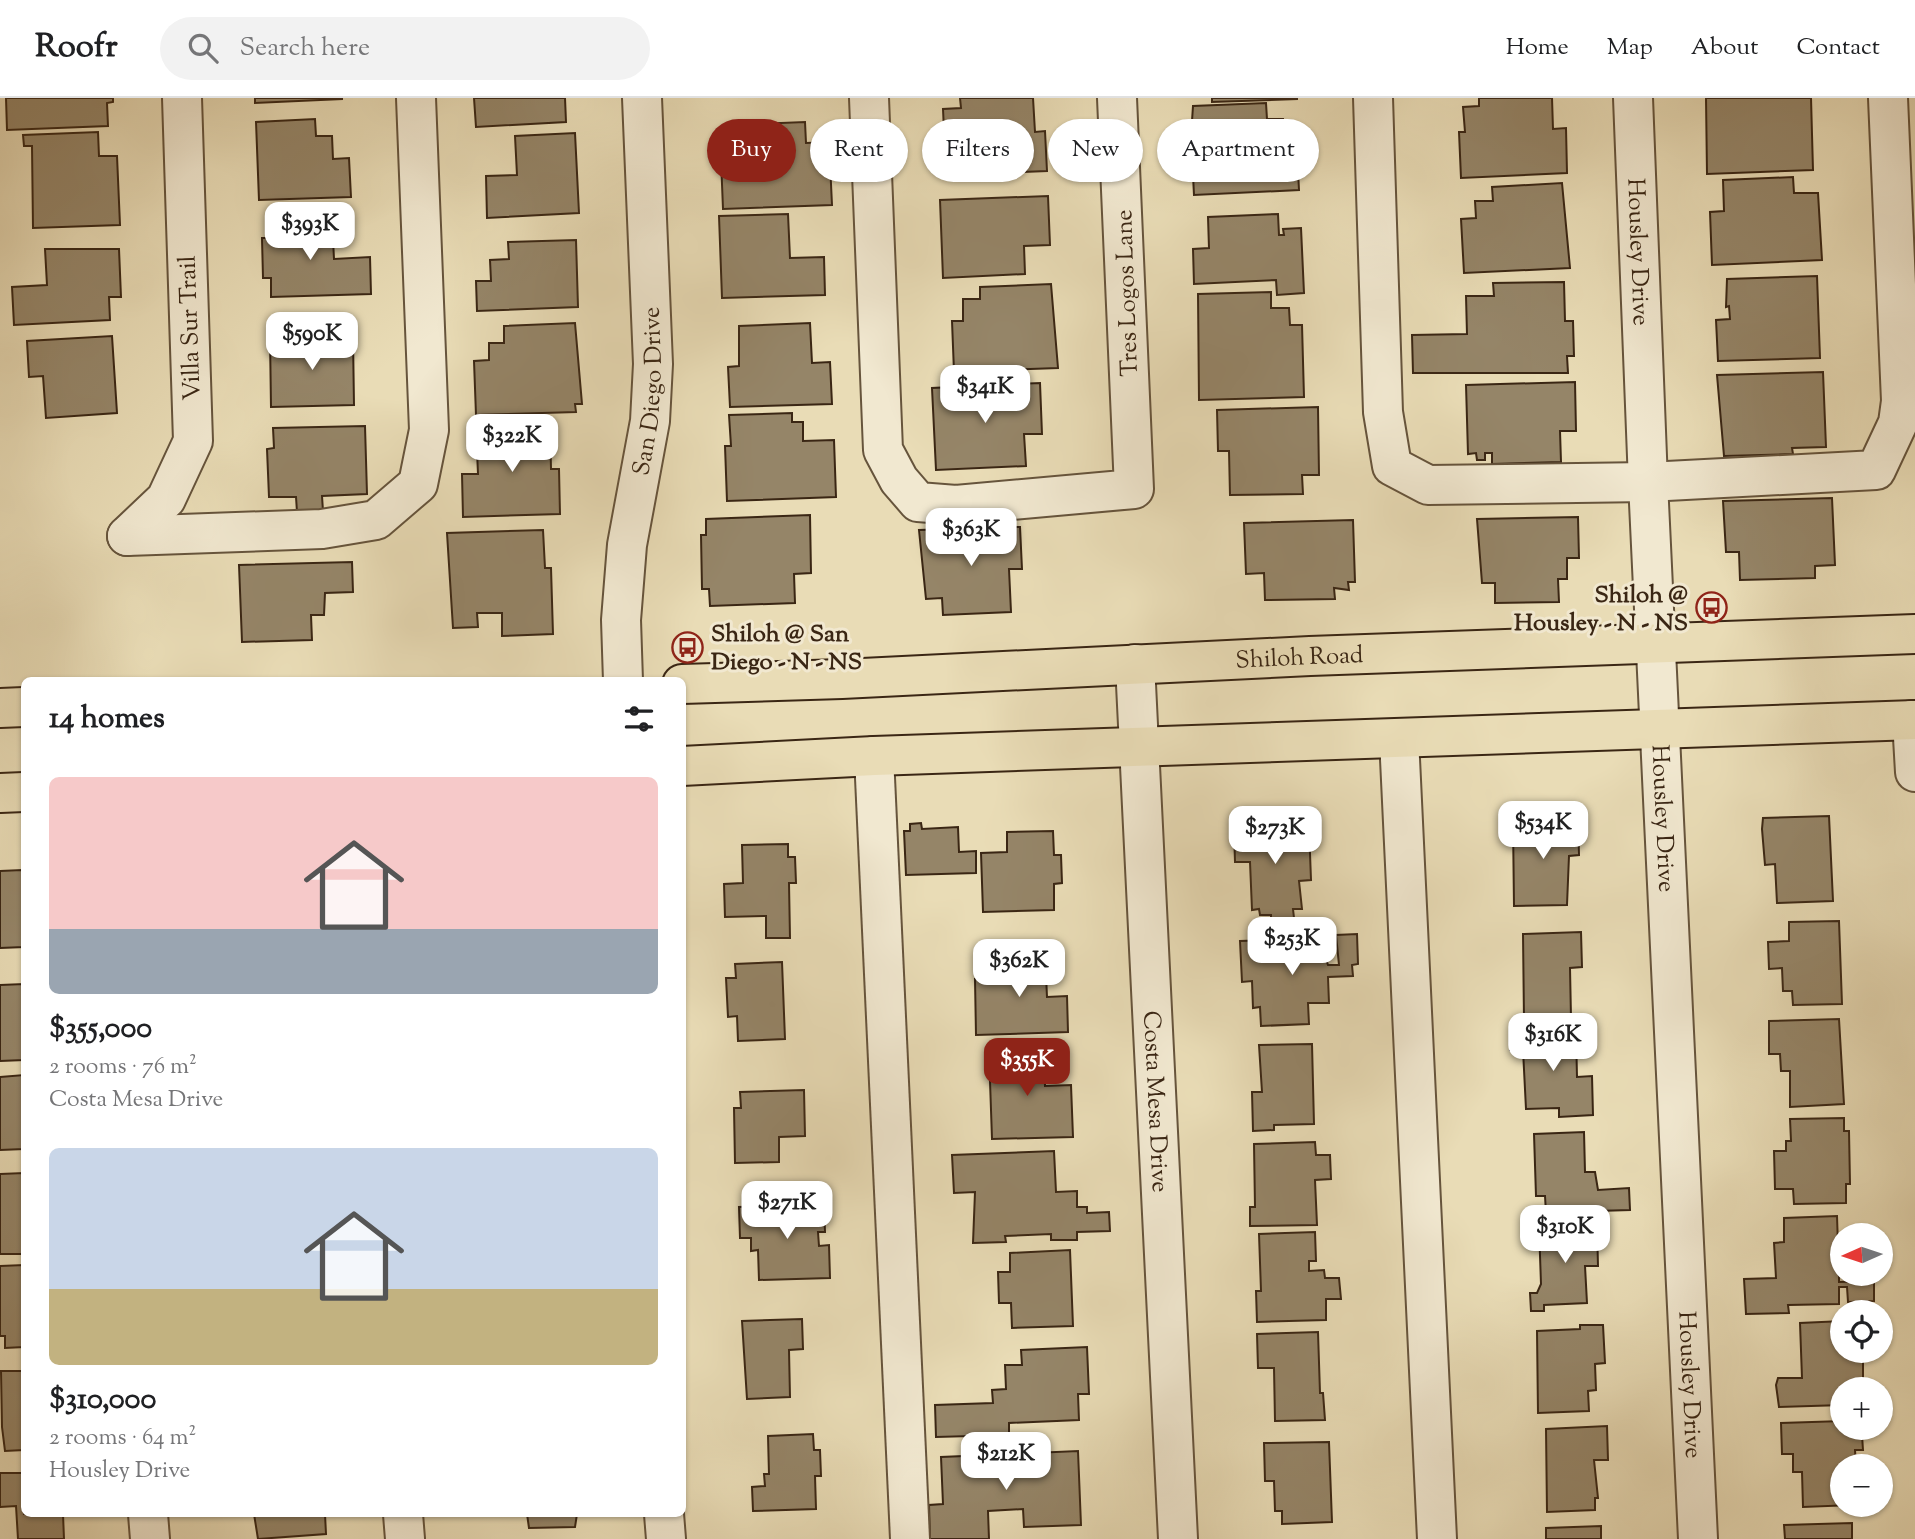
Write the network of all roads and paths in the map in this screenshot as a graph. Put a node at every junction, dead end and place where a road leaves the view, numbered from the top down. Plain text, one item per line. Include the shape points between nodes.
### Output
1 (182, 98) edge
2 (416, 98) edge
3 (642, 98) edge
4 (869, 98) edge
5 (1117, 98) edge
6 (1373, 98) edge
7 (1633, 98) edge
8 (1888, 98) edge
9 (1648, 482) junction
10 (1915, 634) edge
11 (1657, 643) junction
12 (1135, 664) junction
13 (623, 677) edge
14 (686, 684) edge
15 (21, 707) edge
16 (0, 708) edge
17 (1914, 720) edge
18 (1660, 729) junction
19 (1399, 738) junction
20 (1139, 747) junction
21 (874, 756) junction
22 (686, 766) edge
23 (1915, 772) edge
24 (21, 792) edge
25 (0, 793) edge
26 (148, 1517) edge
27 (403, 1517) edge
28 (664, 1517) edge
29 (150, 1539) edge
30 (405, 1539) edge
31 (666, 1539) edge
32 (910, 1539) edge
33 (1178, 1539) edge
34 (1437, 1539) edge
35 (1698, 1539) edge

1 - 2 street, Villa Sur Trail via 193,441 166,499 127,536 322,529 376,520 418,484 429,430
3 - 13 street, San Diego Drive via 653,364 650,421 627,545 621,620
4 - 5 street, Tres Logos Lane via 883,450 898,480 918,502 956,505 1134,489
6 - 9 street via 1383,412 1392,466 1428,485
7 - 9 street, Housley Drive
8 - 9 street via 1900,401 1898,423 1876,470
9 - 11 street, Housley Drive
10 - 11 main road, Shiloh Road
11 - 12 main road, Shiloh Road
11 - 18 street, Housley Drive
12 - 14 main road, Shiloh Road
12 - 20 street, Costa Mesa Drive
15 - 16 main road
17 - 18 main road
17 - 23 street
18 - 19 main road
18 - 35 street, Housley Drive
19 - 20 main road
19 - 34 street
20 - 21 main road
20 - 33 street, Costa Mesa Drive
21 - 22 main road
21 - 32 street
24 - 25 main road
26 - 29 street
27 - 30 street
28 - 31 street

